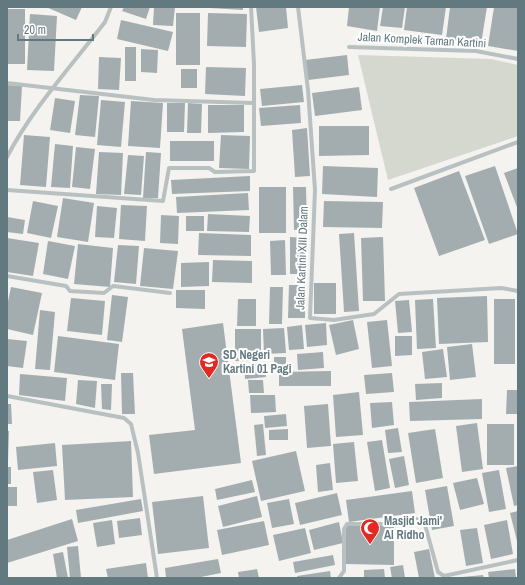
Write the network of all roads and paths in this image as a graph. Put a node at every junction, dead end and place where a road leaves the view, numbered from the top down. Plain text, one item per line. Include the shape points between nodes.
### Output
1 (111, 7) edge
2 (251, 7) edge
3 (298, 7) edge
4 (349, 47) dead end
5 (518, 59) edge
6 (7, 84) edge
7 (54, 88) junction
8 (253, 103) junction
9 (518, 142) edge
10 (7, 158) edge
11 (391, 189) dead end
12 (7, 190) edge
13 (7, 276) edge
14 (518, 291) edge
15 (170, 293) dead end
16 (7, 396) edge
17 (518, 560) edge
18 (157, 578) edge
19 (339, 578) edge

1 - 7 street via 106,22
2 - 8 street
3 - 14 street, Jalan Kartini XIII Dalam via 308,90 315,190 310,318 334,320 374,314 399,294 501,288
4 - 5 street, Jalan Komplek Taman Kartini via 476,50
6 - 7 street
7 - 8 street via 154,100
7 - 10 street via 15,142
8 - 12 street via 255,169 251,171 215,172 209,168 169,168 163,201
9 - 11 street
13 - 15 street via 66,286 70,290 104,293 113,286
16 - 18 street via 124,418 130,424 138,453
17 - 19 street via 444,576 438,572 424,521 418,519 383,524 347,524 344,529 344,571

